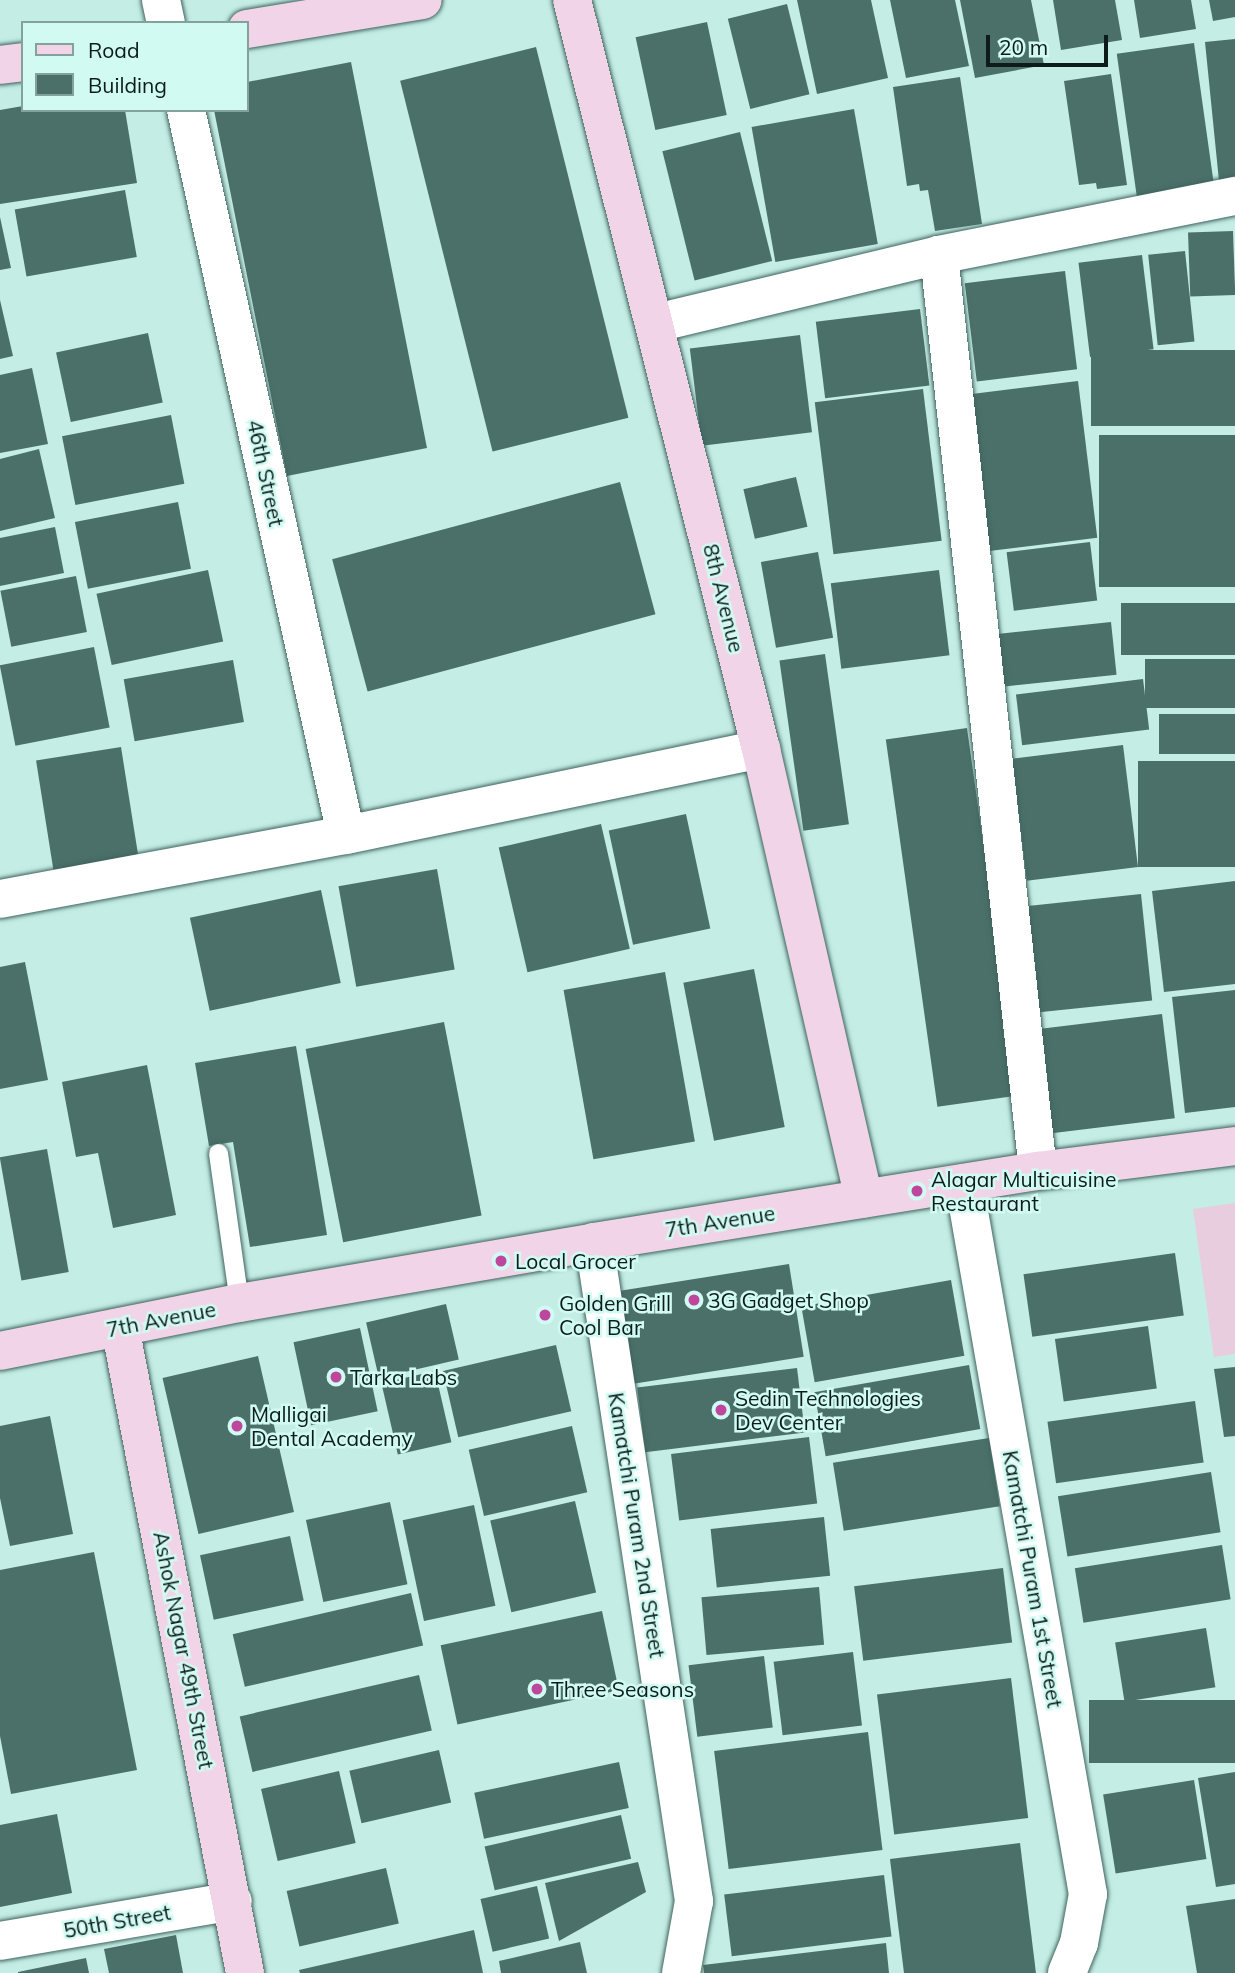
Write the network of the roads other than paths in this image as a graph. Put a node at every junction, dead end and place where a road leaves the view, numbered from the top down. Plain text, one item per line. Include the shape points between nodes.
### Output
1 (161, 0) edge
2 (423, 0) edge
3 (572, 0) edge
4 (166, 21) edge
5 (248, 29) edge
6 (21, 62) edge
7 (0, 65) edge
8 (186, 112) edge
9 (1235, 196) edge
10 (939, 255) junction
11 (656, 323) junction
12 (761, 749) junction
13 (346, 835) junction
14 (0, 899) edge
15 (1235, 1146) edge
16 (218, 1153) dead end
17 (1038, 1171) junction
18 (964, 1183) junction
19 (864, 1198) junction
20 (594, 1242) junction
21 (239, 1303) junction
22 (120, 1327) junction
23 (0, 1351) edge
24 (233, 1900) junction
25 (0, 1941) edge
26 (245, 1973) edge
27 (681, 1973) edge
28 (1067, 1973) edge

1 - 4 street
2 - 5 main road
3 - 11 main road, 8th Avenue
6 - 7 main road
8 - 13 street, 46th Street
9 - 10 street
10 - 11 street
10 - 17 street
11 - 12 main road, 8th Avenue
12 - 13 street
12 - 19 main road, 8th Avenue
13 - 14 street
15 - 17 main road, 7th Avenue
16 - 21 lane
17 - 18 main road, 7th Avenue
18 - 19 main road, 7th Avenue
18 - 28 street, Kamatchi Puram 1st Street via 1088,1894 1079,1943
19 - 20 main road, 7th Avenue
20 - 21 main road, 7th Avenue
20 - 27 street, Kamatchi Puram 2nd Street via 694,1901
21 - 22 main road, 7th Avenue
22 - 23 main road, 7th Avenue
22 - 24 main road, Ashok Nagar 49th Street
24 - 25 street, 50th Street
24 - 26 main road, Ashok Nagar 49th Street

